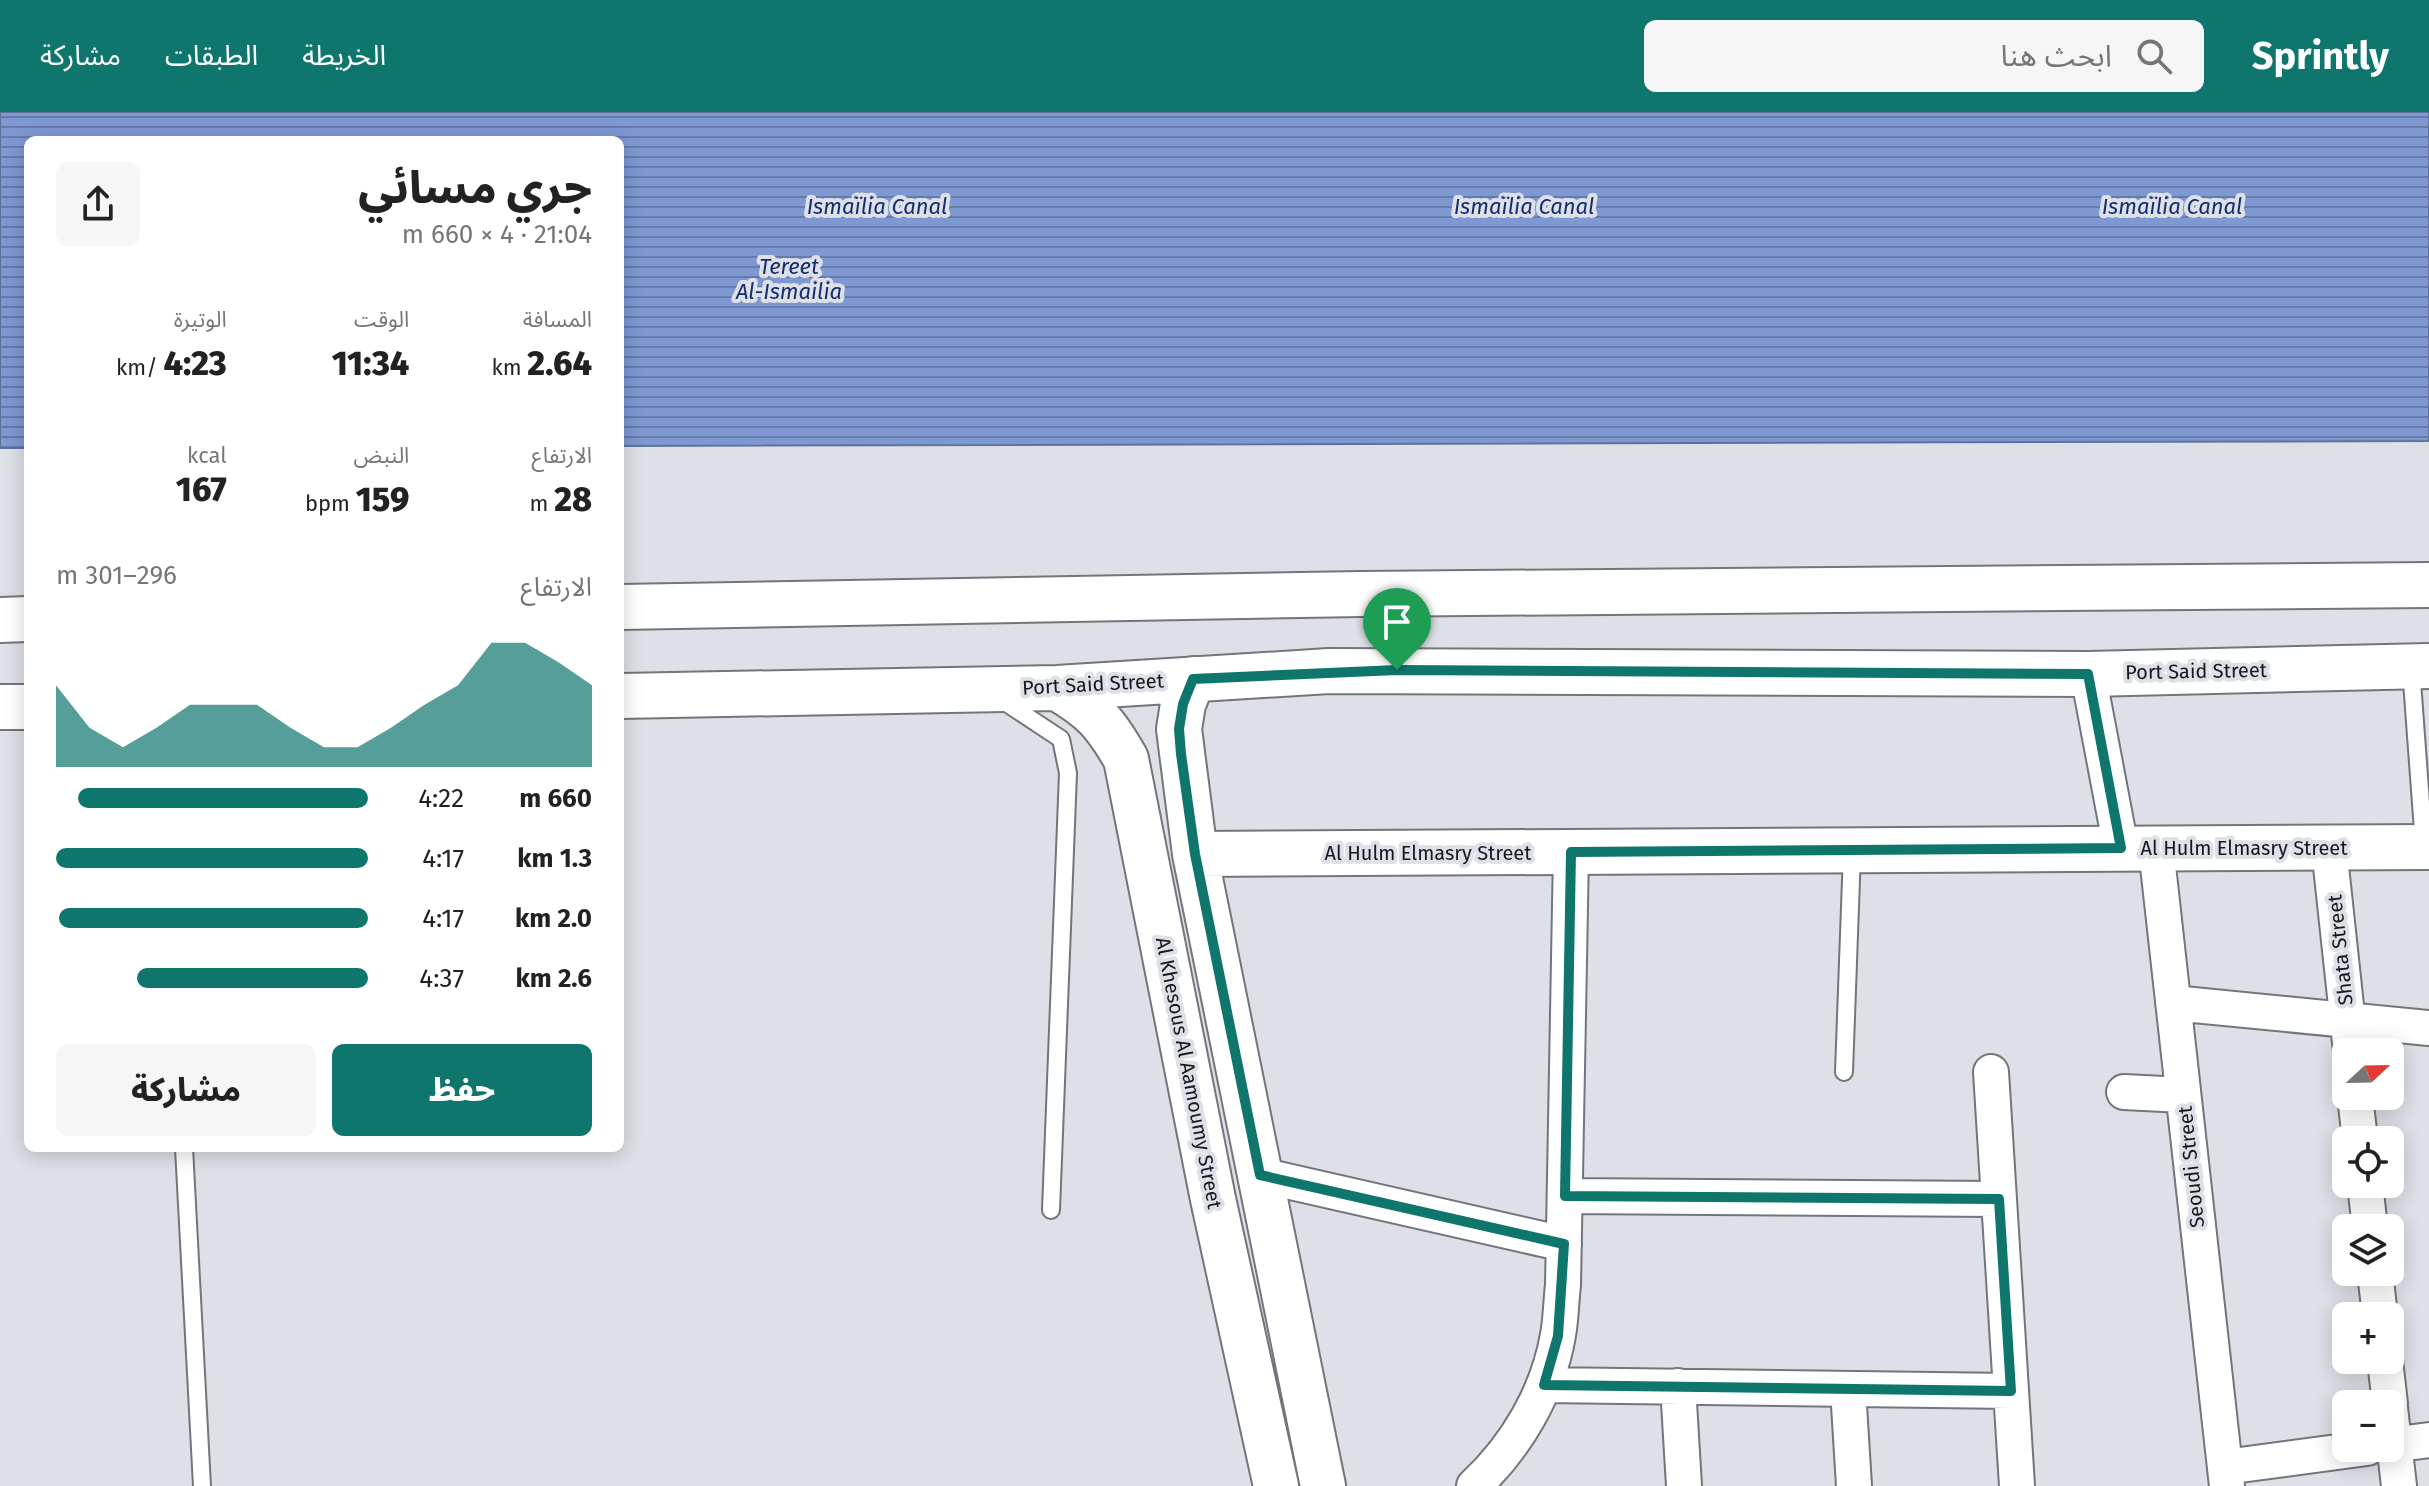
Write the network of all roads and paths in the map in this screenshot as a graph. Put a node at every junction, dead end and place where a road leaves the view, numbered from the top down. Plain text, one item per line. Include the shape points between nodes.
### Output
1 (2429, 585) edge
2 (624, 607) edge
3 (24, 619) edge
4 (0, 620) edge
5 (2420, 666) edge
6 (2088, 674) junction
7 (1193, 679) junction
8 (1057, 688) junction
9 (985, 689) junction
10 (624, 696) edge
11 (0, 707) edge
12 (24, 707) edge
13 (2424, 786) edge
14 (2426, 847) edge
15 (2138, 848) junction
16 (2329, 848) junction
17 (1852, 851) junction
18 (1571, 852) junction
19 (1195, 854) junction
20 (2173, 1003) junction
21 (2429, 1028) edge
22 (2349, 1036) edge
23 (1844, 1072) dead end
24 (1991, 1072) dead end
25 (2124, 1092) dead end
26 (2183, 1095) junction
27 (184, 1152) edge
28 (1260, 1175) junction
29 (1565, 1196) junction
30 (1999, 1199) junction
31 (1051, 1210) dead end
32 (1564, 1244) junction
33 (1544, 1385) junction
34 (1678, 1386) junction
35 (1848, 1389) junction
36 (2011, 1391) junction
37 (2429, 1440) edge
38 (2404, 1443) edge
39 (2332, 1456) edge
40 (2390, 1462) edge
41 (2226, 1476) edge
42 (202, 1486) edge
43 (1276, 1486) edge
44 (1323, 1486) edge
45 (1474, 1486) edge
46 (1684, 1486) edge
47 (1854, 1486) edge
48 (2017, 1486) edge
49 (2399, 1486) edge

1 - 2 main road
3 - 4 main road
5 - 6 main road, Port Said Street
5 - 13 lane
6 - 7 main road, Port Said Street via 1397,670
6 - 15 street, Seoudi Street
7 - 8 main road, Port Said Street
7 - 19 main road via 1179,729
8 - 9 main road, Port Said Street
8 - 43 main road, Al Khesous Al Aamoumy Street via 1086,705 1109,729 1126,759
9 - 10 main road, Port Said Street
9 - 31 lane via 1061,739 1068,773
11 - 12 main road
13 - 14 lane
14 - 16 main road, Al Hulm Elmasry Street
15 - 16 main road, Al Hulm Elmasry Street
15 - 17 main road, Al Hulm Elmasry Street
15 - 20 street, Seoudi Street
16 - 22 street, Shata Street
17 - 18 main road, Al Hulm Elmasry Street
17 - 23 lane
18 - 19 main road, Al Hulm Elmasry Street
18 - 29 street
19 - 28 main road
20 - 22 street
20 - 26 street, Seoudi Street
21 - 22 street
24 - 30 street
25 - 26 street
26 - 41 street, Seoudi Street
27 - 42 lane
28 - 32 street
28 - 44 main road
29 - 30 street
29 - 32 street
30 - 36 street
32 - 33 street via 1558,1336
33 - 34 street
33 - 45 street via 1522,1429
34 - 35 street
34 - 46 street
35 - 36 street
35 - 47 street
36 - 48 street
37 - 38 street
39 - 41 street
40 - 49 street

